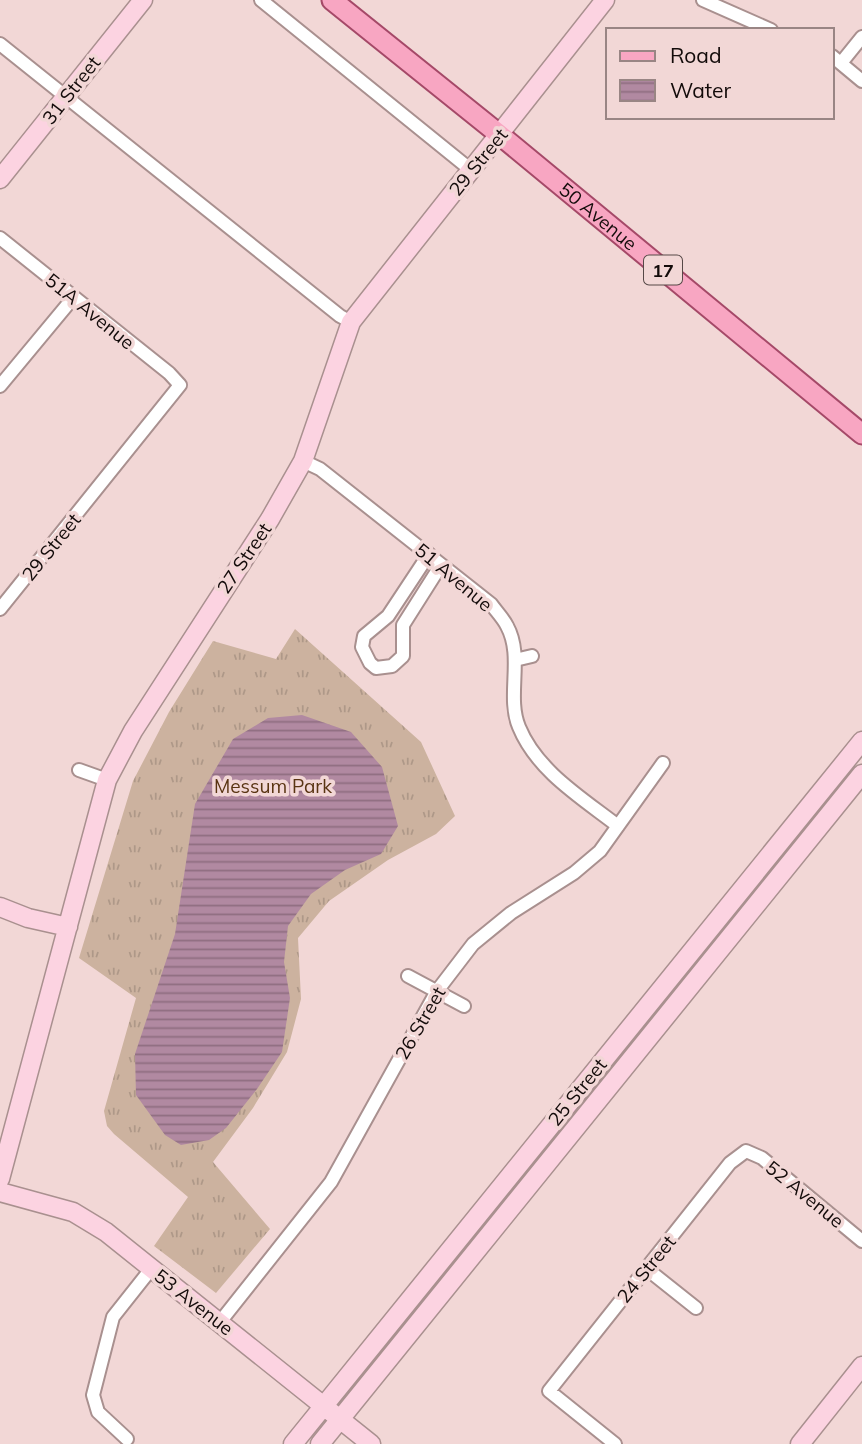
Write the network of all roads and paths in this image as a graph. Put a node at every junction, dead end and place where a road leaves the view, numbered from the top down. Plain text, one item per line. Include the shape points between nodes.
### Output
1 (143, 0) edge
2 (261, 0) edge
3 (332, 0) edge
4 (605, 0) edge
5 (703, 0) edge
6 (719, 3) edge
7 (767, 28) edge
8 (862, 37) edge
9 (0, 44) edge
10 (837, 59) edge
11 (862, 81) edge
12 (66, 96) junction
13 (500, 135) junction
14 (471, 170) junction
15 (0, 180) edge
16 (0, 238) edge
17 (73, 298) junction
18 (351, 322) junction
19 (180, 385) joint
20 (0, 386) edge
21 (862, 434) edge
22 (303, 461) junction
23 (429, 554) junction
24 (441, 565) junction
25 (407, 585) junction
26 (421, 593) junction
27 (0, 609) edge
28 (388, 616) junction
29 (403, 625) junction
30 (532, 656) dead end
31 (515, 660) junction
32 (862, 741) edge
33 (663, 763) dead end
34 (79, 770) dead end
35 (862, 774) edge
36 (107, 780) junction
37 (618, 826) junction
38 (0, 907) edge
39 (68, 927) junction
40 (408, 976) dead end
41 (437, 991) junction
42 (464, 1006) dead end
43 (746, 1152) joint
44 (0, 1180) edge
45 (0, 1192) edge
46 (861, 1239) edge
47 (151, 1269) junction
48 (647, 1269) junction
49 (696, 1308) dead end
50 (220, 1322) junction
51 (862, 1366) edge
52 (324, 1406) junction
53 (341, 1419) junction
54 (127, 1439) dead end
55 (293, 1444) edge
56 (320, 1444) edge
57 (371, 1444) edge
58 (615, 1444) edge
59 (800, 1444) edge

1 - 12 street, 31 Street
2 - 14 street
3 - 13 main road, 50 Avenue / 17
4 - 13 street, 29 Street
5 - 6 street
6 - 7 street
8 - 10 street
9 - 12 street
10 - 11 street
12 - 15 street, 31 Street
12 - 18 street
13 - 14 street, 29 Street
13 - 21 main road, 50 Avenue / 17
14 - 18 street, 29 Street
16 - 17 street, 51A Avenue
17 - 19 street, 51A Avenue
17 - 20 street
18 - 22 street, 27 Street
19 - 27 street, 29 Street
22 - 23 street, 51 Avenue via 317,466
22 - 36 street, 27 Street
23 - 24 street, 51 Avenue
23 - 25 street
24 - 26 street
24 - 31 street, 51 Avenue via 491,604 508,627
25 - 26 street
25 - 28 street
26 - 29 street
28 - 29 street
28 - 29 street via 364,636 362,647 376,668 392,666 403,656
30 - 31 street
31 - 37 street, 51 Avenue via 518,725 533,752 552,774
32 - 52 street, 25 Street
33 - 37 street, 26 Street
34 - 36 street
35 - 53 street, 25 Street
36 - 39 street, 27 Street
37 - 41 street, 26 Street via 600,851 574,873 511,913 473,944
38 - 39 street
39 - 44 street, 27 Street
40 - 41 street
41 - 42 street
41 - 50 street, 26 Street via 331,1182
43 - 46 street, 52 Avenue via 762,1158
43 - 48 street, 24 Street via 730,1163
45 - 47 street, 53 Avenue via 73,1212
47 - 50 street, 53 Avenue
47 - 54 street via 113,1317 93,1395 98,1412
48 - 49 street
48 - 58 street, 24 Street via 549,1391
50 - 52 street, 53 Avenue
51 - 59 street
52 - 53 street, 53 Avenue
52 - 55 street, 25 Street
53 - 56 street, 25 Street
53 - 57 street, 53 Avenue

